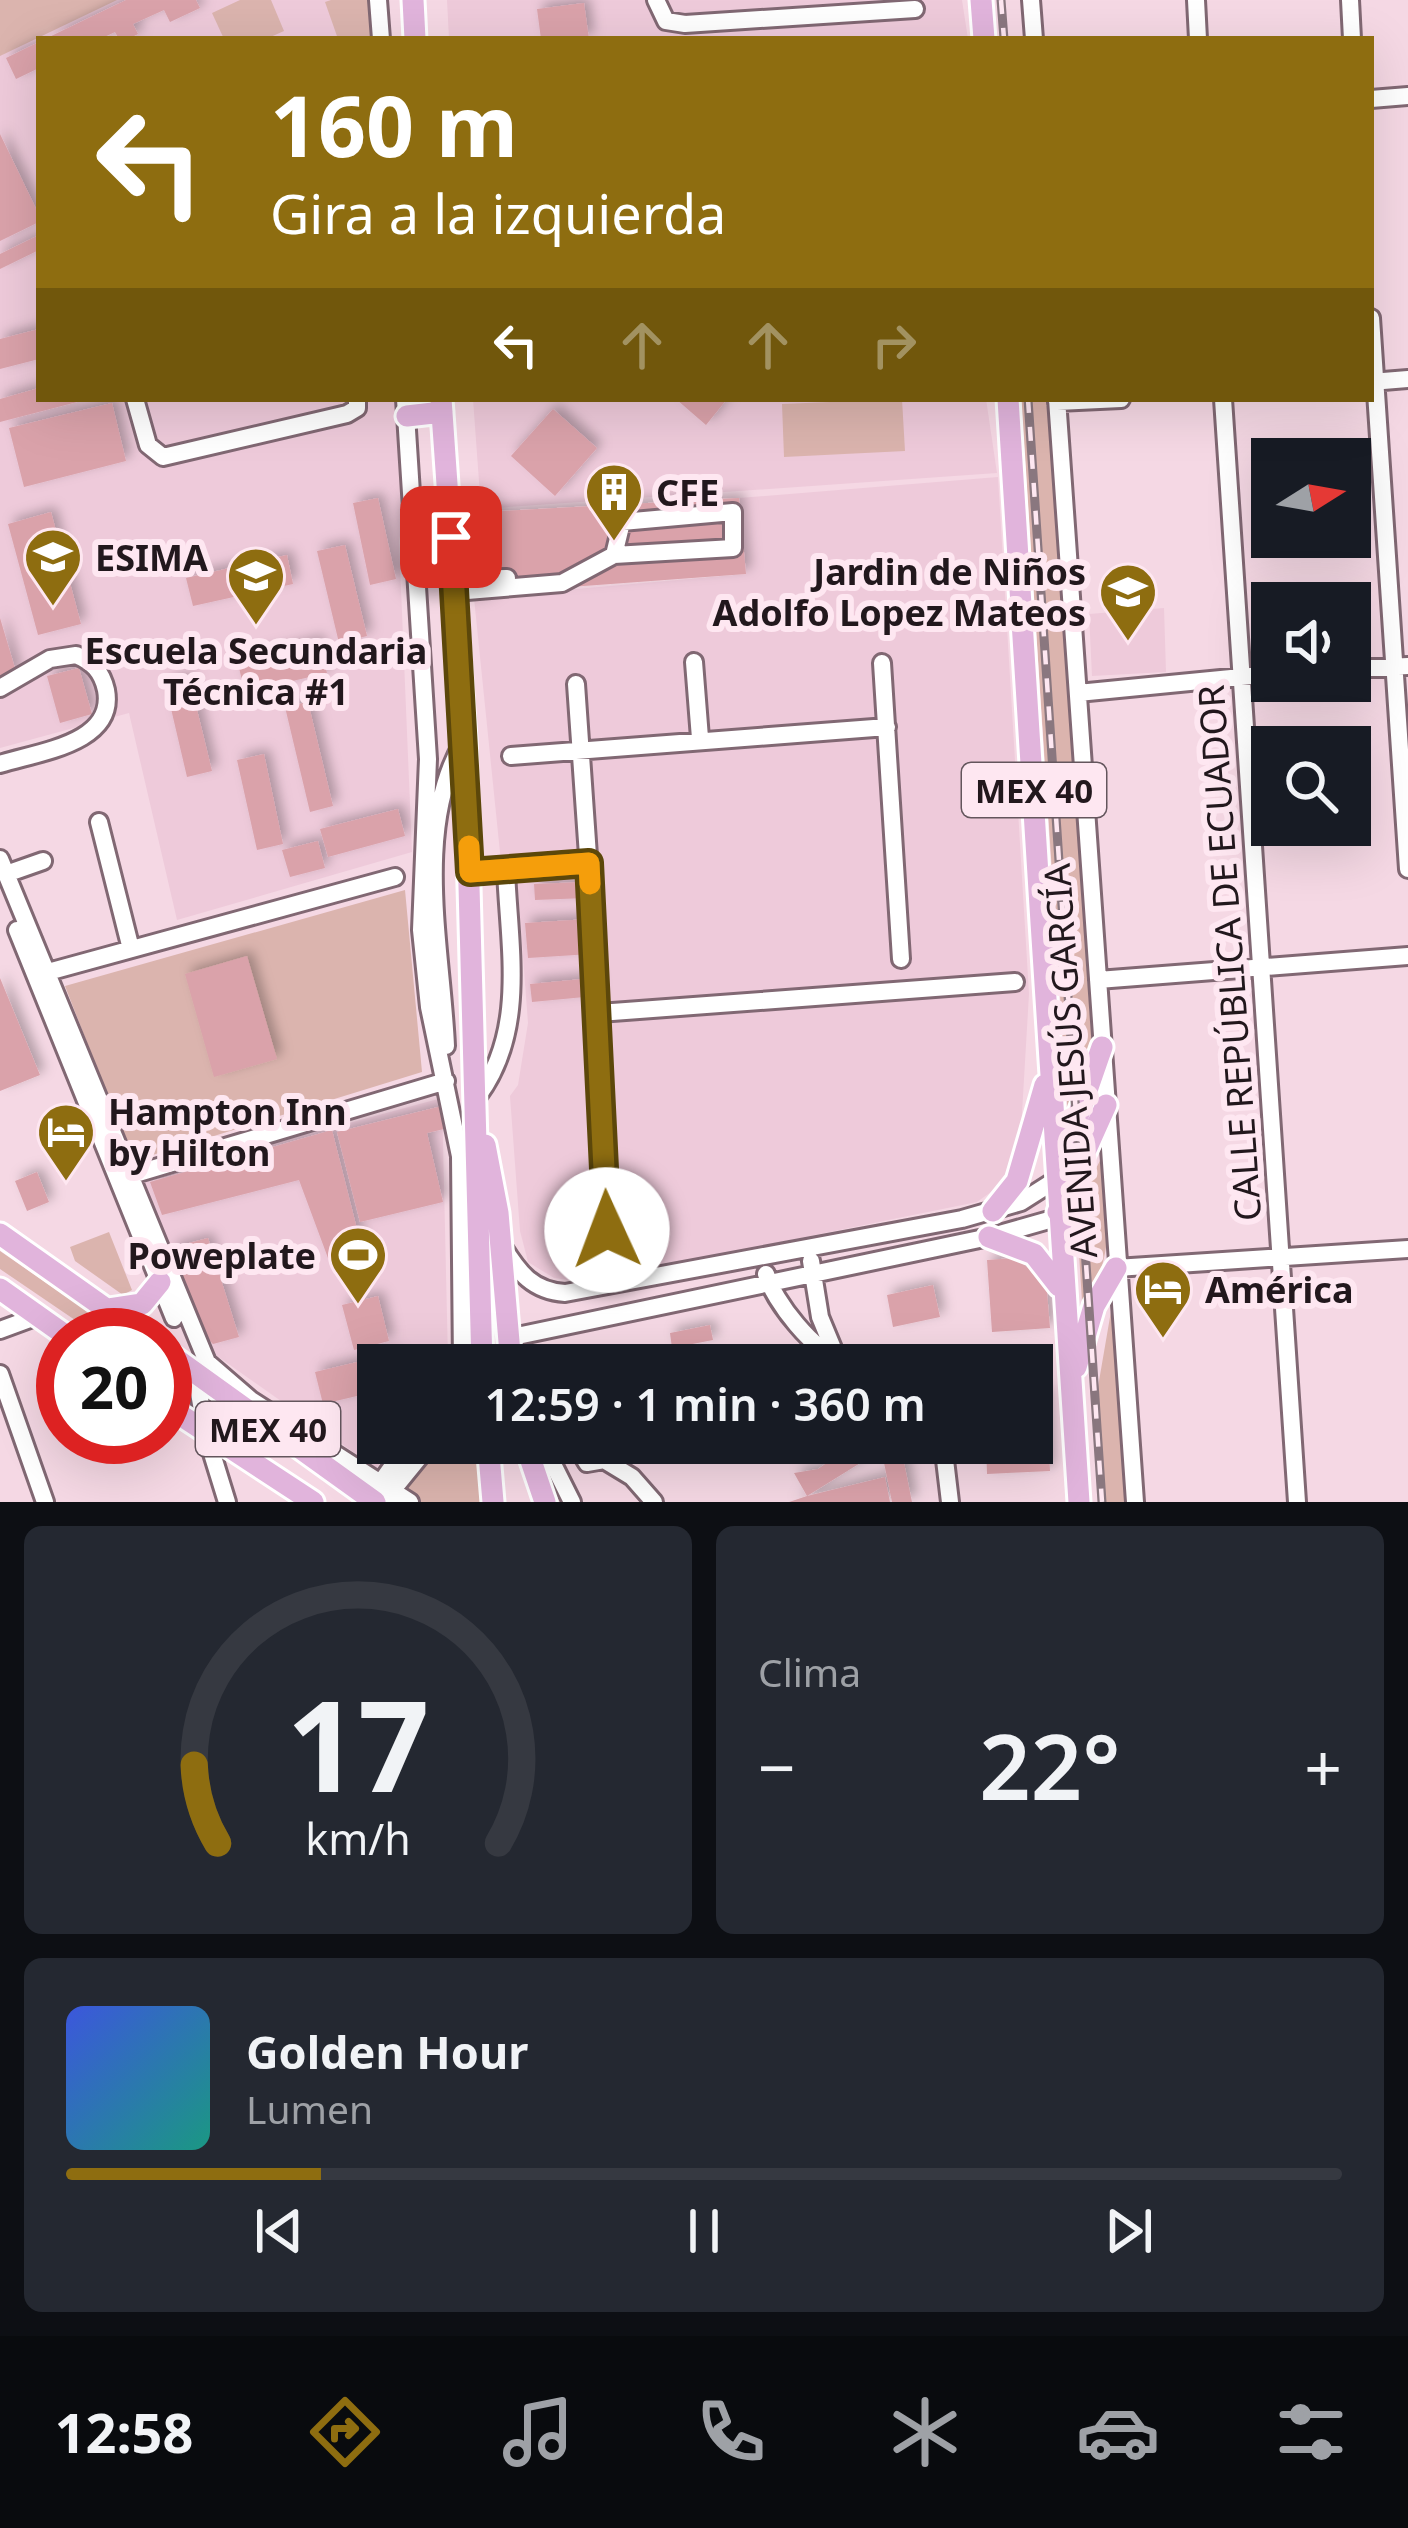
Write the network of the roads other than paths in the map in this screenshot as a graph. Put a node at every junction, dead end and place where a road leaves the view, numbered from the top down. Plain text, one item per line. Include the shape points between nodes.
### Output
1 (378, 0) edge
2 (412, 0) edge
3 (656, 0) edge
4 (1031, 0) edge
5 (1196, 0) edge
6 (1350, 0) edge
7 (915, 9) dead end
8 (381, 36) edge
9 (415, 36) edge
10 (1034, 36) edge
11 (1198, 36) edge
12 (1352, 36) edge
13 (1408, 96) edge
14 (1374, 99) edge
15 (1408, 379) edge
16 (1374, 381) edge
17 (1374, 391) edge
18 (136, 402) edge
19 (357, 402) edge
20 (998, 402) edge
21 (1008, 402) edge
22 (1057, 402) edge
23 (1223, 402) edge
24 (441, 405) edge
25 (406, 407) edge
26 (1010, 428) junction
27 (614, 555) junction
28 (454, 585) junction
29 (694, 662) dead end
30 (881, 663) dead end
31 (1401, 666) edge
32 (1371, 668) edge
33 (1251, 675) edge
34 (1243, 676) junction
35 (576, 684) dead end
36 (0, 688) edge
37 (1078, 693) junction
38 (887, 727) junction
39 (700, 738) junction
40 (465, 739) junction
41 (580, 750) junction
42 (511, 756) dead end
43 (0, 764) edge
44 (99, 822) dead end
45 (43, 861) dead end
46 (589, 863) junction
47 (1408, 869) edge
48 (506, 870) junction
49 (470, 872) junction
50 (2, 874) edge
51 (395, 877) dead end
52 (130, 945) junction
53 (1408, 956) edge
54 (901, 959) dead end
55 (1263, 968) junction
56 (41, 974) junction
57 (1098, 980) junction
58 (1015, 982) dead end
59 (599, 1013) junction
60 (1102, 1047) junction
61 (1052, 1055) junction
62 (446, 1081) junction
63 (1106, 1105) junction
64 (478, 1106) junction
65 (123, 1178) junction
66 (1054, 1181) junction
67 (993, 1211) junction
68 (1056, 1218) junction
69 (607, 1230) dead end
70 (0, 1234) edge
71 (989, 1238) junction
72 (502, 1244) junction
73 (808, 1248) junction
74 (1408, 1249) edge
75 (762, 1257) junction
76 (1282, 1258) junction
77 (1116, 1268) junction
78 (813, 1271) junction
79 (160, 1282) junction
80 (767, 1282) junction
81 (0, 1289) edge
82 (1064, 1300) junction
83 (108, 1308) edge
84 (116, 1308) edge
85 (36, 1315) edge
86 (36, 1317) edge
87 (0, 1330) edge
88 (508, 1338) junction
89 (451, 1344) edge
90 (462, 1344) edge
91 (482, 1344) edge
92 (505, 1344) edge
93 (509, 1344) edge
94 (819, 1344) edge
95 (831, 1344) edge
96 (192, 1372) edge
97 (0, 1374) edge
98 (198, 1376) junction
99 (1071, 1392) junction
100 (192, 1424) edge
101 (206, 1434) junction
102 (397, 1464) edge
103 (409, 1464) edge
104 (490, 1464) edge
105 (531, 1464) edge
106 (945, 1464) edge
107 (534, 1475) junction
108 (296, 1495) edge
109 (378, 1496) edge
110 (45, 1502) edge
111 (227, 1502) edge
112 (313, 1502) edge
113 (410, 1502) edge
114 (493, 1502) edge
115 (544, 1502) edge
116 (561, 1502) edge
117 (572, 1502) edge
118 (654, 1502) edge
119 (950, 1502) edge
120 (1079, 1502) edge
121 (1135, 1502) edge
122 (1297, 1502) edge

1 - 8 street
2 - 9 main road
3 - 7 street via 666,21 685,24
4 - 10 street
5 - 11 street
6 - 12 street
13 - 14 street
15 - 16 street
17 - 31 street
18 - 19 street via 148,445 163,457 347,414
20 - 26 street
21 - 26 main road, AVENIDA JESÚS GARCÍA / MEX 40
22 - 37 street, AVENIDA JESÚS GARCÍA
23 - 34 street, CALLE REPÚBLICA DE ECUADOR
24 - 25 main road
24 - 28 main road
25 - 62 street via 428,759 421,930
26 - 61 main road, AVENIDA JESÚS GARCÍA / MEX 40
27 - 27 street via 622,522 733,512 733,548
27 - 28 street via 562,583
28 - 40 main road
29 - 39 street
30 - 38 street
31 - 32 street
31 - 47 street
33 - 34 street
34 - 37 street
34 - 55 street, CALLE REPÚBLICA DE ECUADOR
35 - 41 street
36 - 43 street via 50,658 85,658 100,672 107,700 86,737
37 - 57 street, AVENIDA JESÚS GARCÍA
38 - 39 street
38 - 54 street
39 - 41 street
40 - 49 main road
40 - 62 street via 445,790 438,841
41 - 42 street
41 - 46 street
44 - 52 street
45 - 50 street
46 - 48 street
46 - 59 street
48 - 49 street
48 - 64 street via 509,1036
49 - 64 main road
50 - 56 street
51 - 52 street
52 - 56 street
53 - 55 street
55 - 57 street
55 - 76 street, CALLE REPÚBLICA DE ECUADOR
56 - 65 street
57 - 60 street, AVENIDA JESÚS GARCÍA
58 - 59 street
59 - 69 street
60 - 63 street, AVENIDA JESÚS GARCÍA
60 - 66 main road
61 - 66 main road, AVENIDA JESÚS GARCÍA / MEX 40
61 - 67 main road via 1026,1159
62 - 65 street
62 - 89 street
62 - 90 street via 462,1184
63 - 68 main road
63 - 77 street, AVENIDA JESÚS GARCÍA
64 - 72 main road
64 - 91 main road
65 - 79 street
65 - 109 street via 214,1370
66 - 67 street
66 - 68 main road, AVENIDA JESÚS GARCÍA / MEX 40
67 - 73 street
68 - 71 street
68 - 82 main road, AVENIDA JESÚS GARCÍA / MEX 40
70 - 83 main road
71 - 78 street
71 - 82 main road via 1043,1262
72 - 75 street via 529,1282 547,1292
72 - 88 main road
73 - 75 street
73 - 78 street
74 - 76 street
75 - 80 street
76 - 77 street
76 - 122 street, CALLE REPÚBLICA DE ECUADOR
77 - 99 main road via 1086,1327
77 - 121 street, AVENIDA JESÚS GARCÍA
78 - 80 street
78 - 95 street
79 - 84 main road via 142,1304
79 - 98 street
80 - 88 street
80 - 94 street
81 - 85 main road
82 - 99 main road, AVENIDA JESÚS GARCÍA / MEX 40
86 - 87 street
88 - 92 main road
88 - 93 main road
96 - 98 main road, MEX 40
97 - 110 street
98 - 101 street
98 - 109 main road, MEX 40
99 - 120 main road, AVENIDA JESÚS GARCÍA / MEX 40
100 - 101 main road, MEX 40
101 - 108 main road, MEX 40
101 - 111 street
102 - 109 street
103 - 109 street
104 - 114 main road
105 - 107 main road
106 - 119 street
107 - 115 main road
107 - 116 street
108 - 112 main road, MEX 40
109 - 113 street
117 - 118 street via 549,1456 579,1450 587,1463 604,1460 632,1477

